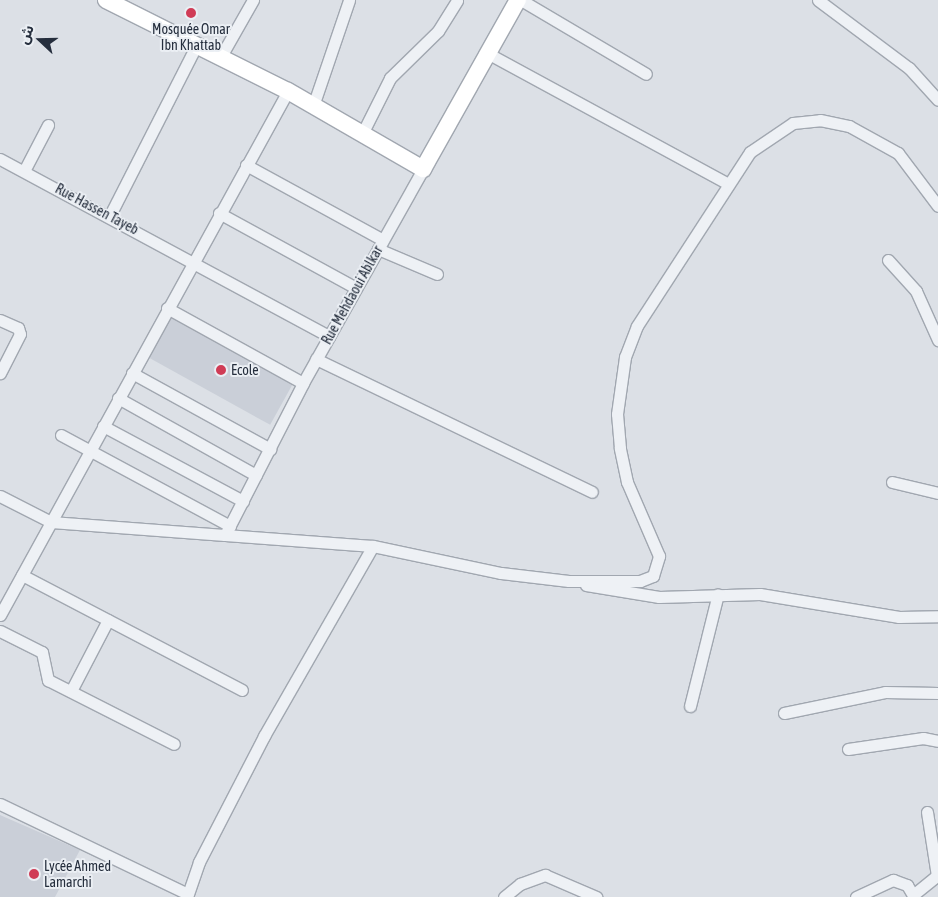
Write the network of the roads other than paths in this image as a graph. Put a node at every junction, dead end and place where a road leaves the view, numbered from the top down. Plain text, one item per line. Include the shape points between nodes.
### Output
1 (106, 0) edge
2 (253, 0) edge
3 (348, 0) edge
4 (457, 0) edge
5 (520, 0) edge
6 (818, 0) edge
7 (196, 46) junction
8 (489, 54) junction
9 (220, 58) junction
10 (646, 74) dead end
11 (288, 91) junction
12 (938, 100) edge
13 (313, 106) junction
14 (48, 125) dead end
15 (362, 134) junction
16 (0, 159) edge
17 (246, 165) junction
18 (423, 169) junction
19 (24, 171) junction
20 (728, 184) junction
21 (938, 206) edge
22 (219, 213) junction
23 (110, 215) junction
24 (380, 245) junction
25 (888, 260) dead end
26 (193, 261) junction
27 (437, 274) dead end
28 (356, 288) junction
29 (167, 308) junction
30 (0, 320) edge
31 (329, 336) junction
32 (938, 340) edge
33 (316, 359) junction
34 (0, 373) edge
35 (132, 373) junction
36 (303, 384) junction
37 (118, 398) junction
38 (103, 426) junction
39 (62, 435) dead end
40 (270, 448) junction
41 (90, 451) junction
42 (256, 475) junction
43 (892, 482) dead end
44 (592, 492) dead end
45 (938, 494) edge
46 (0, 496) edge
47 (243, 501) junction
48 (51, 522) junction
49 (228, 531) junction
50 (373, 546) junction
51 (22, 575) junction
52 (569, 581) junction
53 (718, 594) junction
54 (0, 615) edge
55 (938, 616) edge
56 (108, 620) junction
57 (0, 630) edge
58 (242, 690) dead end
59 (70, 691) junction
60 (938, 693) edge
61 (690, 706) dead end
62 (784, 713) dead end
63 (938, 741) edge
64 (174, 744) dead end
65 (848, 749) dead end
66 (0, 804) edge
67 (927, 812) dead end
68 (937, 875) edge
69 (187, 896) edge
70 (914, 896) edge
71 (504, 897) edge
72 (596, 897) edge
73 (856, 897) edge

1 - 7 street
2 - 9 street
3 - 13 street
4 - 15 street via 438,31 390,78
5 - 8 street
5 - 10 street
6 - 12 street via 909,68
7 - 9 street
7 - 23 street
8 - 18 street
8 - 20 street
9 - 11 street
11 - 13 street
11 - 17 street
13 - 15 street
14 - 19 street
15 - 18 street
16 - 19 street, Rue Hassen Tayeb
17 - 22 street
17 - 24 street
18 - 24 street, Rue Mehdaoui Ablkar
19 - 23 street, Rue Hassen Tayeb
20 - 21 street via 750,152 770,134 792,123 820,120 849,126 880,140 898,153
20 - 52 street via 634,333 620,384 620,448 627,482 659,556 658,567 653,576 640,581
22 - 26 street
22 - 28 street
23 - 26 street, Rue Hassen Tayeb
24 - 27 street
24 - 28 street, Rue Mehdaoui Ablkar
25 - 32 street via 916,291
26 - 29 street
26 - 31 street, Rue Hassen Tayeb
28 - 31 street, Rue Mehdaoui Ablkar
29 - 35 street
29 - 36 street
30 - 34 street via 18,328 20,334
31 - 33 street, Rue Mehdaoui Ablkar
33 - 36 street, Rue Mehdaoui Ablkar
33 - 44 street
35 - 37 street
35 - 40 street
36 - 40 street, Rue Mehdaoui Ablkar
37 - 38 street
37 - 42 street
38 - 41 street
38 - 47 street
39 - 41 street
40 - 42 street, Rue Mehdaoui Ablkar
41 - 48 street
41 - 49 street
42 - 47 street, Rue Mehdaoui Ablkar
43 - 45 street
46 - 48 street
47 - 49 street, Rue Mehdaoui Ablkar
48 - 49 street
48 - 51 street
49 - 50 street
50 - 52 street via 501,573
50 - 69 street via 264,736 199,862
51 - 54 street
51 - 56 street
52 - 53 street via 633,596
53 - 55 street via 800,598 920,619
53 - 61 street
56 - 58 street
56 - 59 street
57 - 59 street via 42,652 44,677
59 - 64 street
60 - 62 street via 885,692
63 - 65 street via 923,738
66 - 69 street
67 - 68 street
68 - 70 street
70 - 73 street via 907,885 893,880
71 - 72 street via 520,884 546,875

